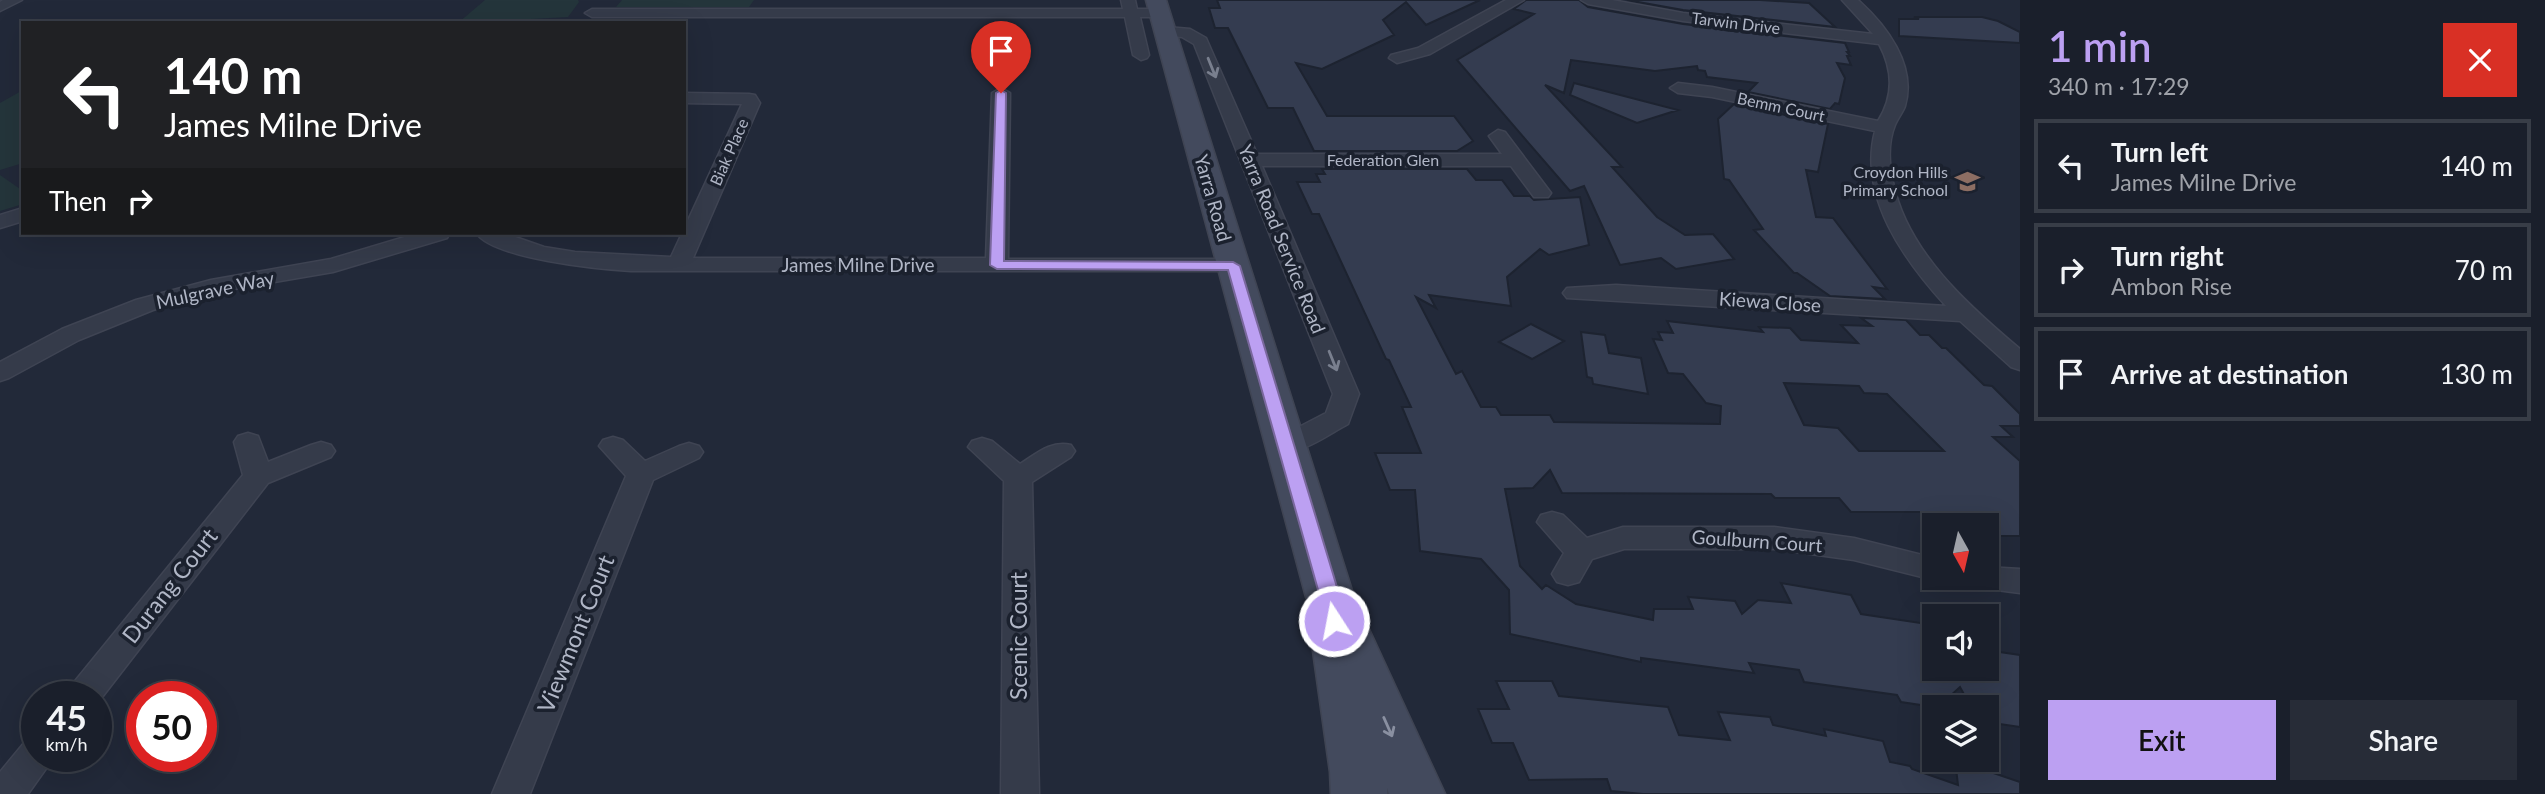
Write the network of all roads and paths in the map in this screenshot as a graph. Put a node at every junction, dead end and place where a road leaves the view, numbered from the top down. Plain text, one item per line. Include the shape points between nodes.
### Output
1 (15, 0) edge
2 (1517, 0) edge
3 (1588, 0) edge
4 (1849, 0) edge
5 (1130, 6) edge
6 (0, 7) edge
7 (1163, 10) edge
8 (592, 13) dead end
9 (1885, 40) junction
10 (1141, 55) dead end
11 (1397, 58) dead end
12 (1678, 88) dead end
13 (1001, 93) dead end
14 (686, 98) edge
15 (1884, 128) junction
16 (1498, 136) dead end
17 (1250, 160) junction
18 (1516, 160) junction
19 (1541, 193) dead end
20 (21, 215) edge
21 (0, 222) edge
22 (433, 235) edge
23 (492, 235) edge
24 (679, 264) junction
25 (997, 265) junction
26 (1233, 266) junction
27 (1575, 293) dead end
28 (1965, 314) junction
29 (2020, 362) edge
30 (0, 373) edge
31 (248, 442) dead end
32 (1286, 445) junction
33 (613, 446) dead end
34 (982, 447) dead end
35 (321, 451) dead end
36 (1061, 451) dead end
37 (689, 452) dead end
38 (641, 474) junction
39 (258, 476) junction
40 (1018, 478) junction
41 (1552, 522) dead end
42 (1922, 566) edge
43 (1999, 580) edge
44 (2020, 581) edge
45 (1330, 597) junction
46 (95, 681) edge
47 (23, 772) edge
48 (5, 794) edge
49 (512, 794) edge
50 (1020, 794) edge
51 (1359, 794) edge
52 (1418, 794) edge

1 - 6 street
2 - 11 street via 1424,51
3 - 9 street, Tarwin Drive via 1683,17
4 - 9 street
5 - 7 street
5 - 8 street
5 - 10 street
7 -> 17 street, Yarra Road Service Road via 1201,41
7 - 26 main road, Yarra Road
9 - 15 street via 1896,64 1899,86 1896,105
12 - 15 street, Bemm Court
13 - 25 street
14 - 24 street, Biak Place via 738,98 751,103
15 - 28 street via 1881,173 1887,198 1924,265
16 - 18 street
17 - 18 street, Federation Glen
17 -> 32 street, Yarra Road Service Road via 1346,394 1338,418
18 - 19 street
20 - 21 street
22 - 30 street, Mulgrave Way via 370,256 198,289 148,304 37,349
23 - 24 street, James Milne Drive via 543,255 589,262
24 - 25 street, James Milne Drive
25 - 26 street, James Milne Drive
26 - 32 main road, Yarra Road
27 - 28 street, Kiewa Close
28 - 29 street
31 - 39 street
32 - 45 main road, Yarra Road
33 - 38 street
34 - 40 street
35 - 39 street, Durang Court
36 - 40 street
37 - 38 street
38 - 49 street, Viewmont Court
39 - 46 street, Durang Court
40 - 50 street, Scenic Court
41 - 42 street, Goulburn Court via 1574,563 1623,538 1682,536 1774,538
43 - 44 street
45 - 51 main road, Yarra Road
45 -> 52 main road, Yarra Road
47 - 48 street

